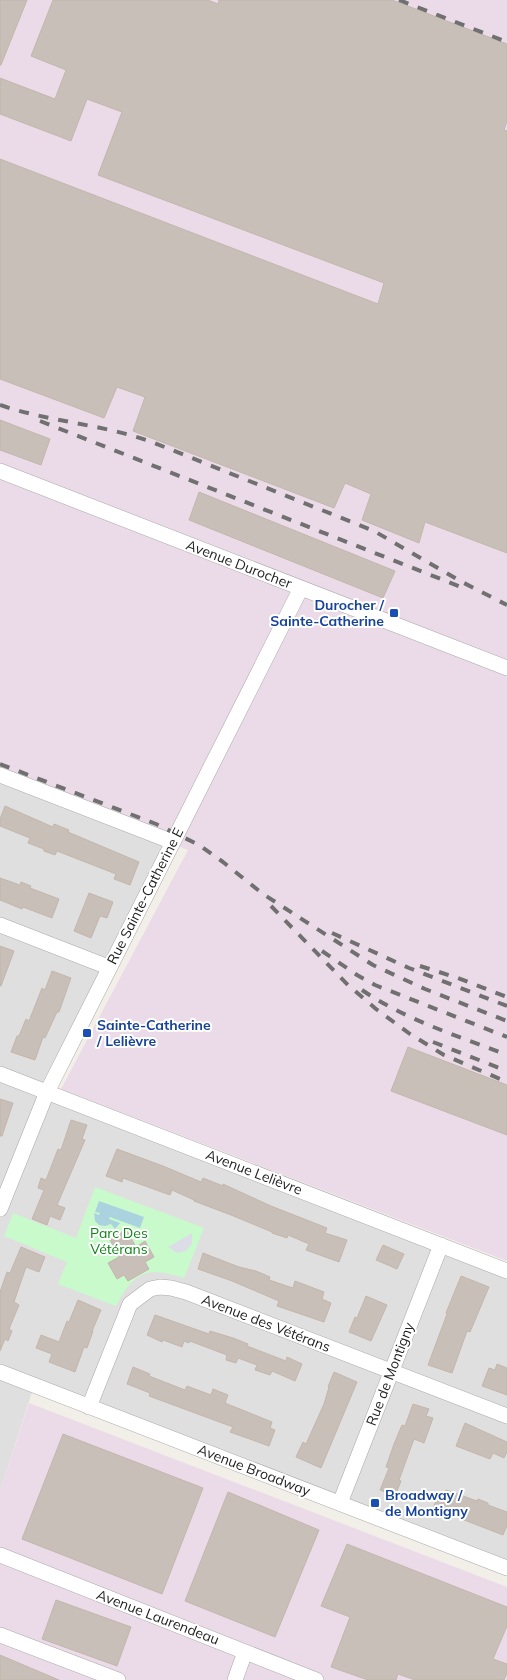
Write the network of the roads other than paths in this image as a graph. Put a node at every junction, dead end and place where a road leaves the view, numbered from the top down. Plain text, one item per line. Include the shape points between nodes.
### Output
1 (0, 470) edge
2 (301, 588) junction
3 (507, 668) edge
4 (0, 775) edge
5 (174, 842) junction
6 (0, 925) edge
7 (108, 967) junction
8 (0, 1074) edge
9 (47, 1092) junction
10 (0, 1209) edge
11 (441, 1245) junction
12 (507, 1271) edge
13 (391, 1371) junction
14 (0, 1372) edge
15 (89, 1407) junction
16 (507, 1416) edge
17 (340, 1503) junction
18 (0, 1555) edge
19 (507, 1568) edge
20 (0, 1635) edge
21 (246, 1652) junction
22 (118, 1680) edge
23 (234, 1680) edge
24 (316, 1680) edge

1 - 2 street, Avenue Durocher
2 - 3 street, Avenue Durocher
2 - 5 street, Rue Sainte-Catherine E
4 - 5 street
5 - 7 street, Rue Sainte-Catherine E
6 - 7 street
7 - 9 street, Rue Sainte-Catherine E
8 - 9 street, Avenue Lelièvre
9 - 10 street, Rue Sainte-Catherine E
9 - 11 street, Avenue Lelièvre
11 - 12 street, Avenue Lelièvre
11 - 13 street, Rue de Montigny
13 - 15 street, Avenue des Vétérans via 186,1292 160,1287 130,1304
13 - 16 street, Avenue des Vétérans
13 - 17 street, Rue de Montigny
14 - 15 street, Avenue Broadway
15 - 17 street, Avenue Broadway
17 - 19 street, Avenue Broadway
18 - 21 street, Avenue Laurendeau
20 - 22 street
21 - 23 street
21 - 24 street, Avenue Laurendeau

